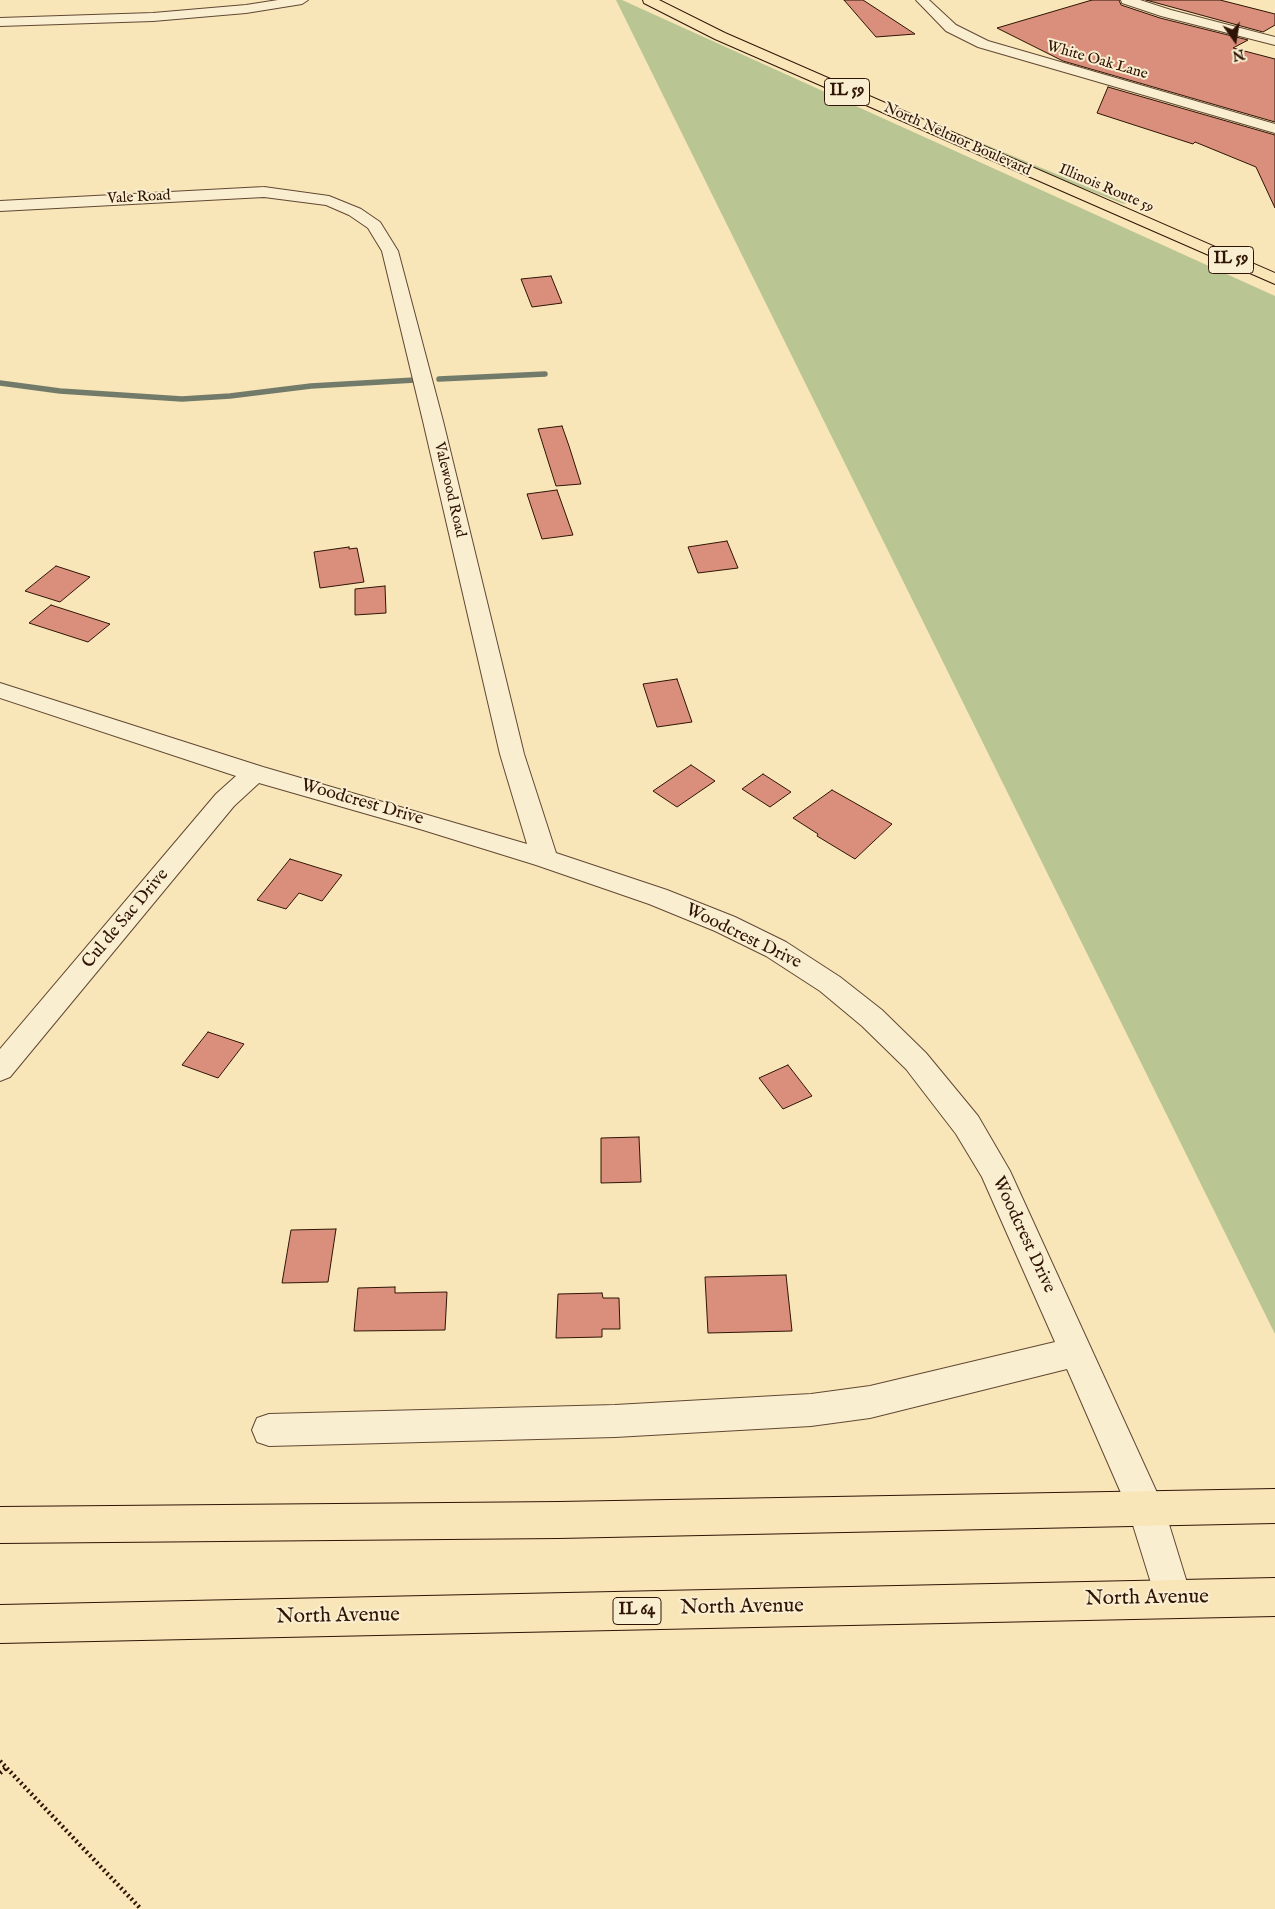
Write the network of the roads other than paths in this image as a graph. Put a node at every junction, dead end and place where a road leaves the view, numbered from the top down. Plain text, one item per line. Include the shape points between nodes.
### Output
1 (302, 0) edge
2 (649, 0) edge
3 (669, 0) edge
4 (922, 0) edge
5 (1127, 0) edge
6 (0, 22) edge
7 (1275, 41) edge
8 (936, 118) joint
9 (1275, 129) edge
10 (1047, 180) joint
11 (278, 193) joint
12 (1118, 194) dead end
13 (0, 206) edge
14 (1275, 279) edge
15 (0, 690) edge
16 (254, 773) junction
17 (546, 859) junction
18 (0, 1069) edge
19 (1076, 1352) junction
20 (268, 1430) dead end
21 (1275, 1506) edge
22 (1146, 1508) junction
23 (0, 1525) edge
24 (1275, 1597) edge
25 (1173, 1599) junction
26 (0, 1624) edge

1 - 6 street via 246,9 153,17
2 - 10 main road, North Neltnor Boulevard / IL 59 via 720,36
3 - 8 main road, North Neltnor Boulevard / IL 59 via 762,45
4 - 9 street, White Oak Lane via 951,28 983,44
5 - 7 street
8 - 12 main road, Illinois Route 59 / IL 59
10 - 14 main road, Illinois Route 59 / IL 59
11 - 13 street, Vale Road via 233,192
11 - 17 street, Valewood Road via 329,201 355,212 374,224 390,251 512,754
15 - 16 street, Woodcrest Drive
16 - 17 street, Woodcrest Drive
16 - 18 street, Cul de Sac Drive via 225,800
17 - 19 street, Woodcrest Drive via 658,897 733,928 797,961 872,1018 916,1061 967,1125 1011,1203
19 - 20 street via 870,1402 810,1410 615,1422
19 - 22 street, Woodcrest Drive
21 - 22 main road
22 - 23 main road via 559,1520
22 - 25 street, Woodcrest Drive
24 - 25 main road, North Avenue / IL 64
25 - 26 main road, North Avenue / IL 64

